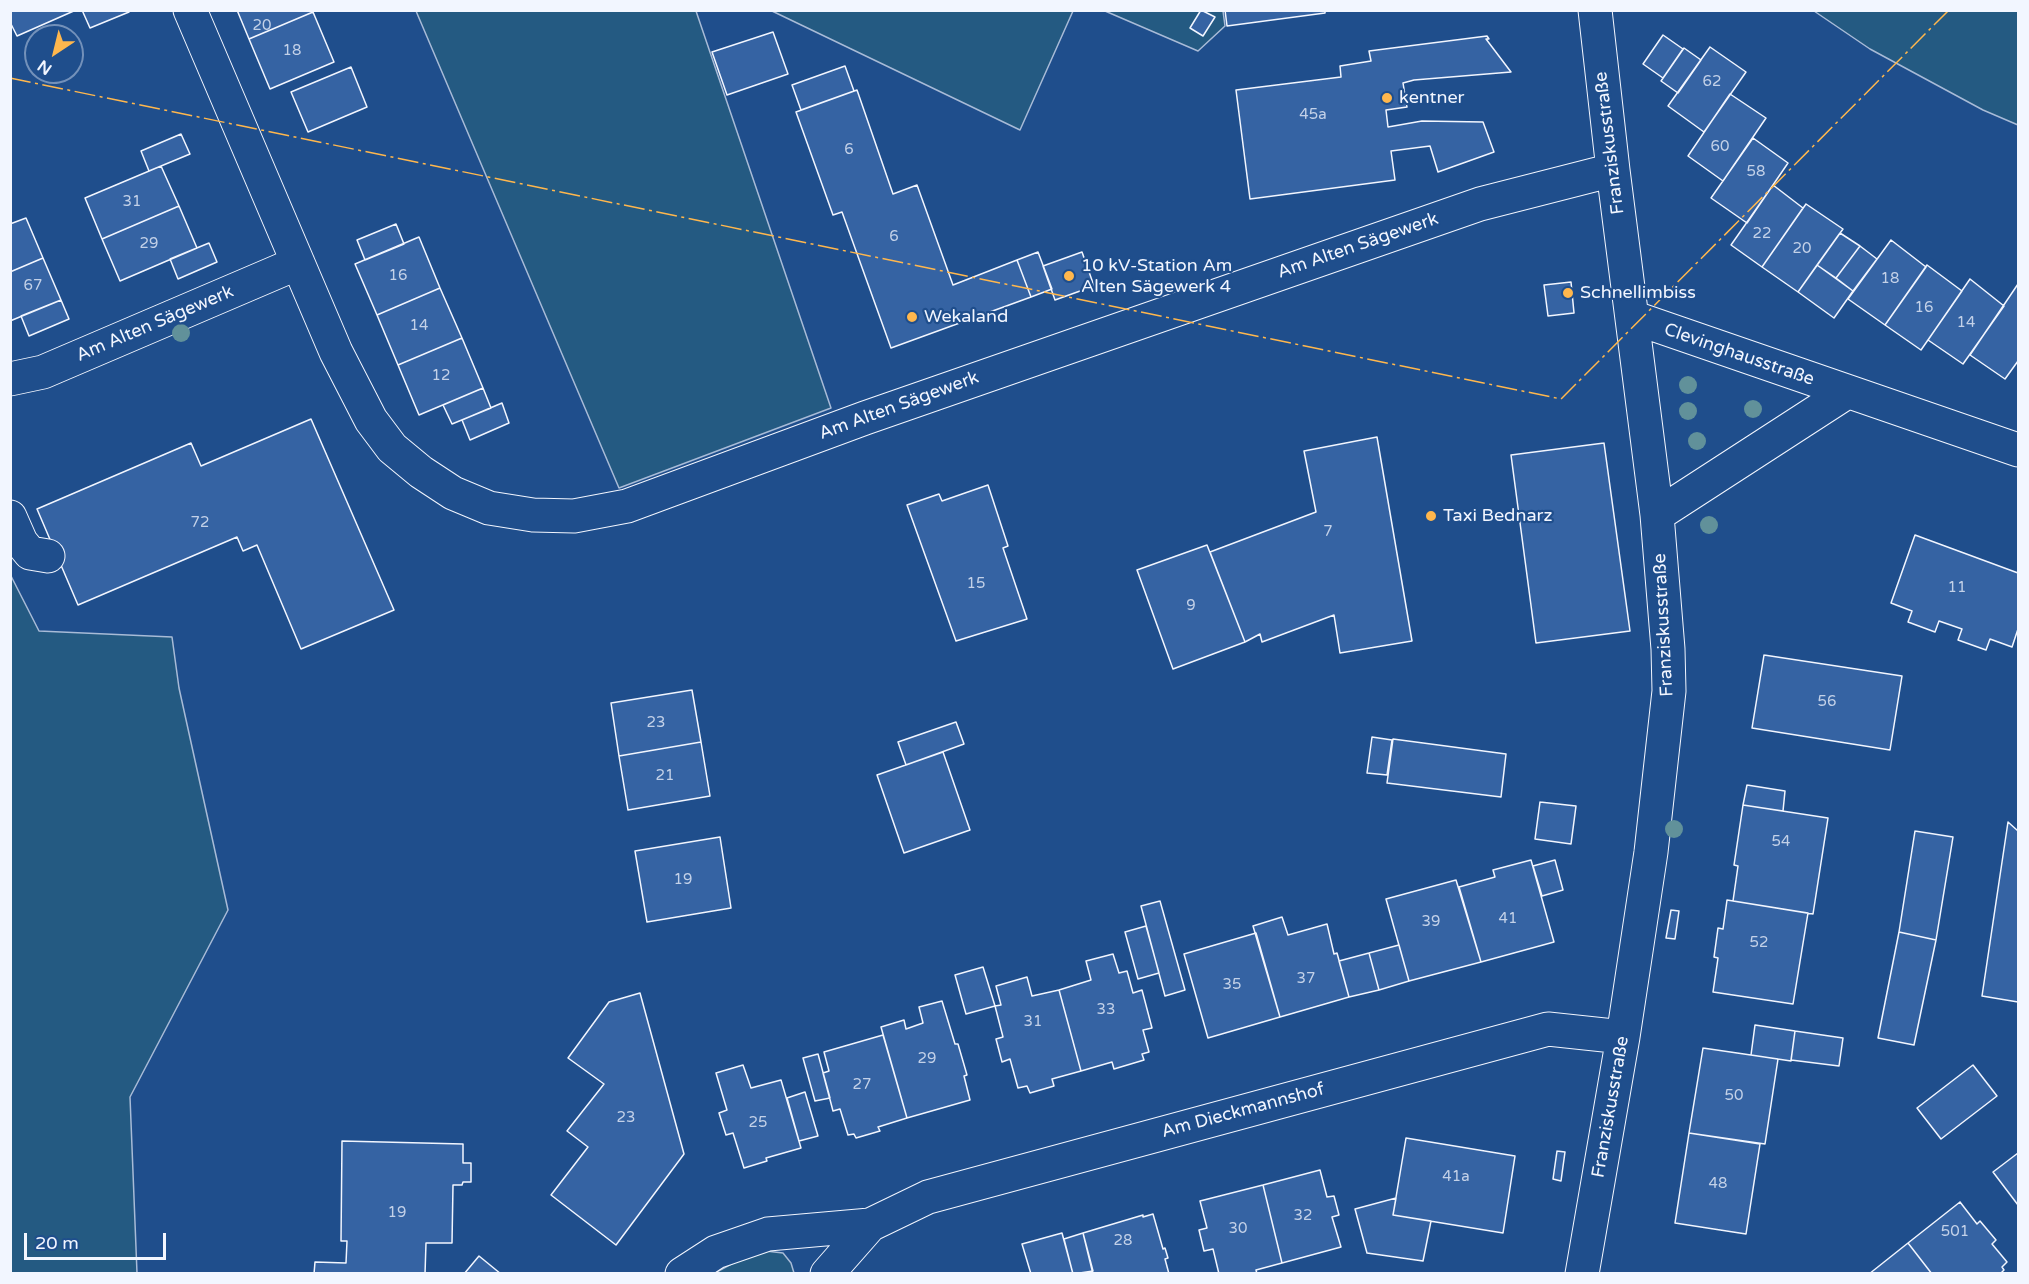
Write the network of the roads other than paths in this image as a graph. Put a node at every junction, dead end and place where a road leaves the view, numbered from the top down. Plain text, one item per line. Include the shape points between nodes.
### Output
1 (190, 10) edge
2 (1595, 10) edge
3 (1613, 170) junction
4 (298, 264) junction
5 (1632, 317) junction
6 (10, 379) edge
7 (1847, 392) junction
8 (2019, 450) edge
9 (1657, 515) junction
10 (10, 517) edge
11 (48, 556) dead end
12 (1623, 1037) junction
13 (870, 1225) junction
14 (682, 1274) edge
15 (827, 1274) edge
16 (1582, 1274) edge

1 - 4 street, Am Alten Sägewerk
2 - 3 street, Franziskusstraße
3 - 4 street, Am Alten Sägewerk via 1480,204 865,418 627,506 574,516 489,508 453,493 392,448 371,420 341,362
3 - 5 street, Franziskusstraße
4 - 6 street, Am Alten Sägewerk via 43,372
5 - 7 street, Clevinghausstraße
5 - 9 street, Franziskusstraße
7 - 8 street, Clevinghausstraße
7 - 9 street, Clevinghausstraße
9 - 12 street, Franziskusstraße via 1669,692 1651,852
10 - 11 street via 30,553
12 - 13 street, Am Dieckmannshof via 1548,1029 928,1197
12 - 16 street, Franziskusstraße
13 - 14 street, Am Dieckmannshof via 768,1234 716,1252
13 - 15 street, Am Dieckmannshof

